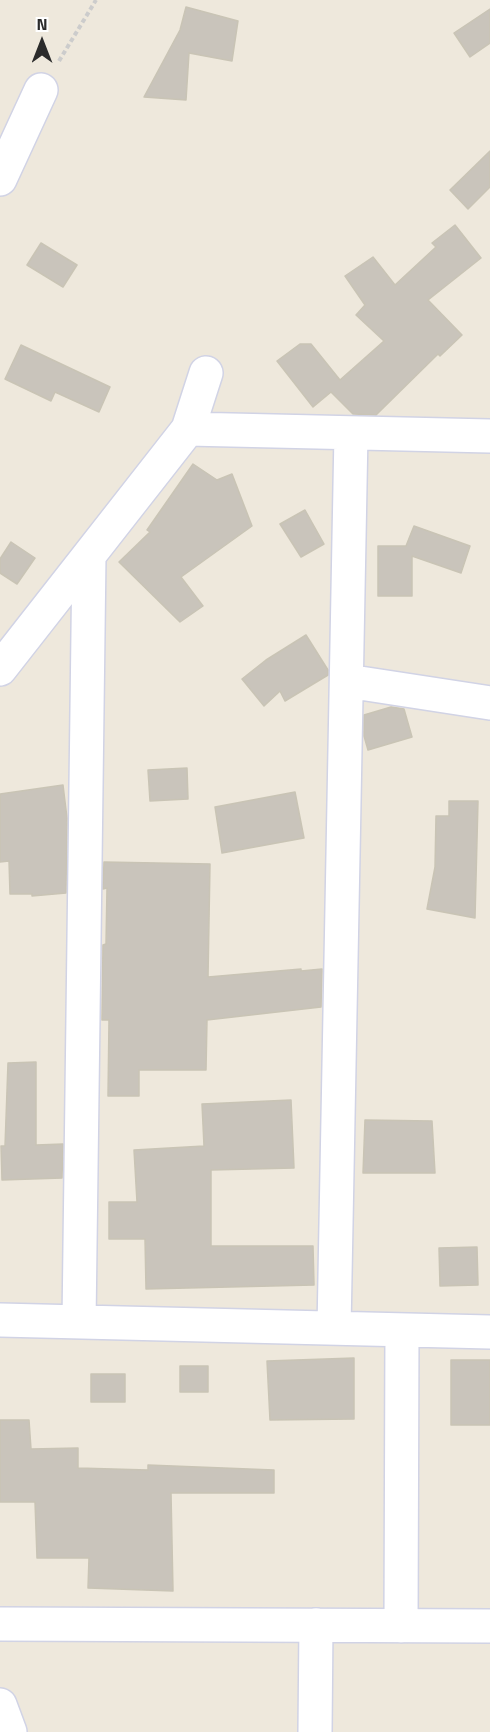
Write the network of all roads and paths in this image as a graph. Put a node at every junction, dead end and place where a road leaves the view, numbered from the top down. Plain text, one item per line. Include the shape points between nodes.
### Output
1 (96, 0) edge
2 (41, 90) joint
3 (0, 179) edge
4 (206, 374) dead end
5 (188, 429) junction
6 (351, 433) junction
7 (490, 436) edge
8 (89, 556) junction
9 (0, 669) edge
10 (347, 681) junction
11 (490, 703) edge
12 (0, 1320) edge
13 (79, 1322) junction
14 (334, 1328) junction
15 (402, 1330) junction
16 (490, 1332) edge
17 (0, 1624) edge
18 (316, 1625) junction
19 (400, 1626) junction
20 (490, 1626) edge
21 (0, 1705) edge
22 (10, 1732) edge
23 (315, 1732) edge

1 - 2 path
2 - 3 street
4 - 5 street
5 - 6 street
5 - 8 street
6 - 7 street
6 - 10 street
8 - 9 street
8 - 13 street
10 - 11 street
10 - 14 street
12 - 13 street
13 - 14 street
14 - 15 street
15 - 16 street
15 - 19 street
17 - 18 street
18 - 19 street
18 - 23 street
19 - 20 street
21 - 22 street

